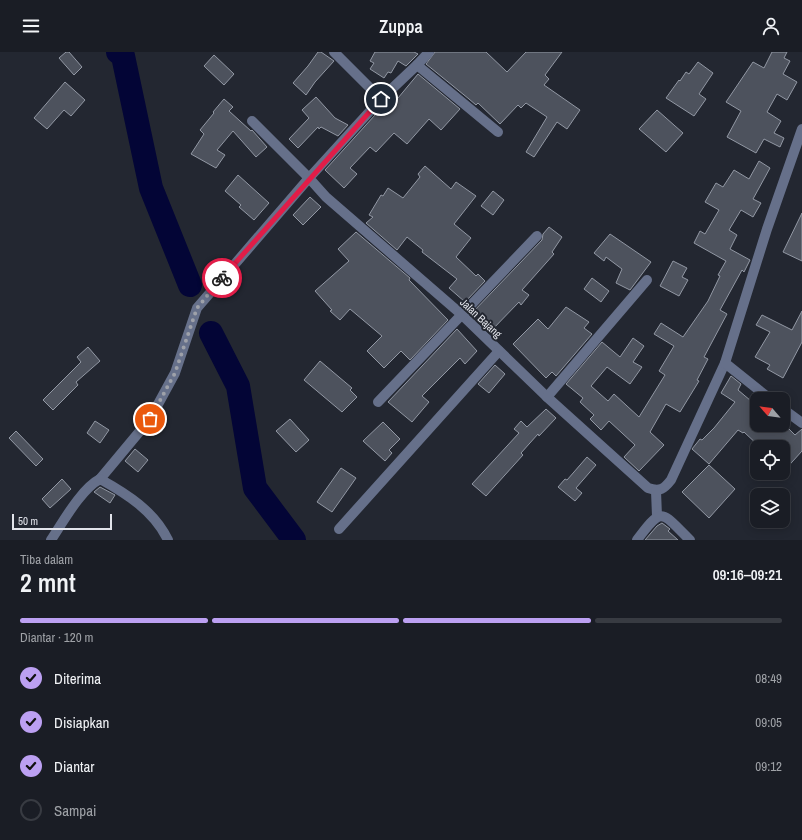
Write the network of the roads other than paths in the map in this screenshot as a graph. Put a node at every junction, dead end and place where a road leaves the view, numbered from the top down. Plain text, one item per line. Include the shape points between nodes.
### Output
1 (334, 52) edge
2 (429, 52) edge
3 (417, 65) junction
4 (381, 99) junction
5 (252, 121) dead end
6 (802, 129) edge
7 (498, 132) dead end
8 (309, 178) junction
9 (537, 236) dead end
10 (646, 280) dead end
11 (461, 314) junction
12 (499, 351) junction
13 (725, 362) junction
14 (761, 392) edge
15 (547, 397) junction
16 (378, 402) dead end
17 (790, 414) edge
18 (802, 423) edge
19 (100, 479) junction
20 (656, 491) junction
21 (657, 516) junction
22 (339, 529) dead end
23 (51, 540) edge
24 (168, 540) edge
25 (637, 540) edge
26 (690, 540) edge

1 - 4 street
2 - 3 street
3 - 4 street
3 - 7 street
4 - 8 street
5 - 8 street, Jalan Bajang
6 - 13 street
8 - 11 street, Jalan Bajang via 326,196
8 - 19 street via 197,308 175,373 150,419
9 - 11 street
10 - 15 street
11 - 12 street, Jalan Bajang
11 - 16 street
12 - 15 street, Jalan Bajang
12 - 22 street
13 - 14 street
13 - 20 street via 671,480 664,488
15 - 20 street, Jalan Bajang via 640,482
17 - 18 street
19 - 23 street via 82,496
19 - 24 street via 140,504 161,525
20 - 21 street
21 - 25 street
21 - 26 street via 668,518

